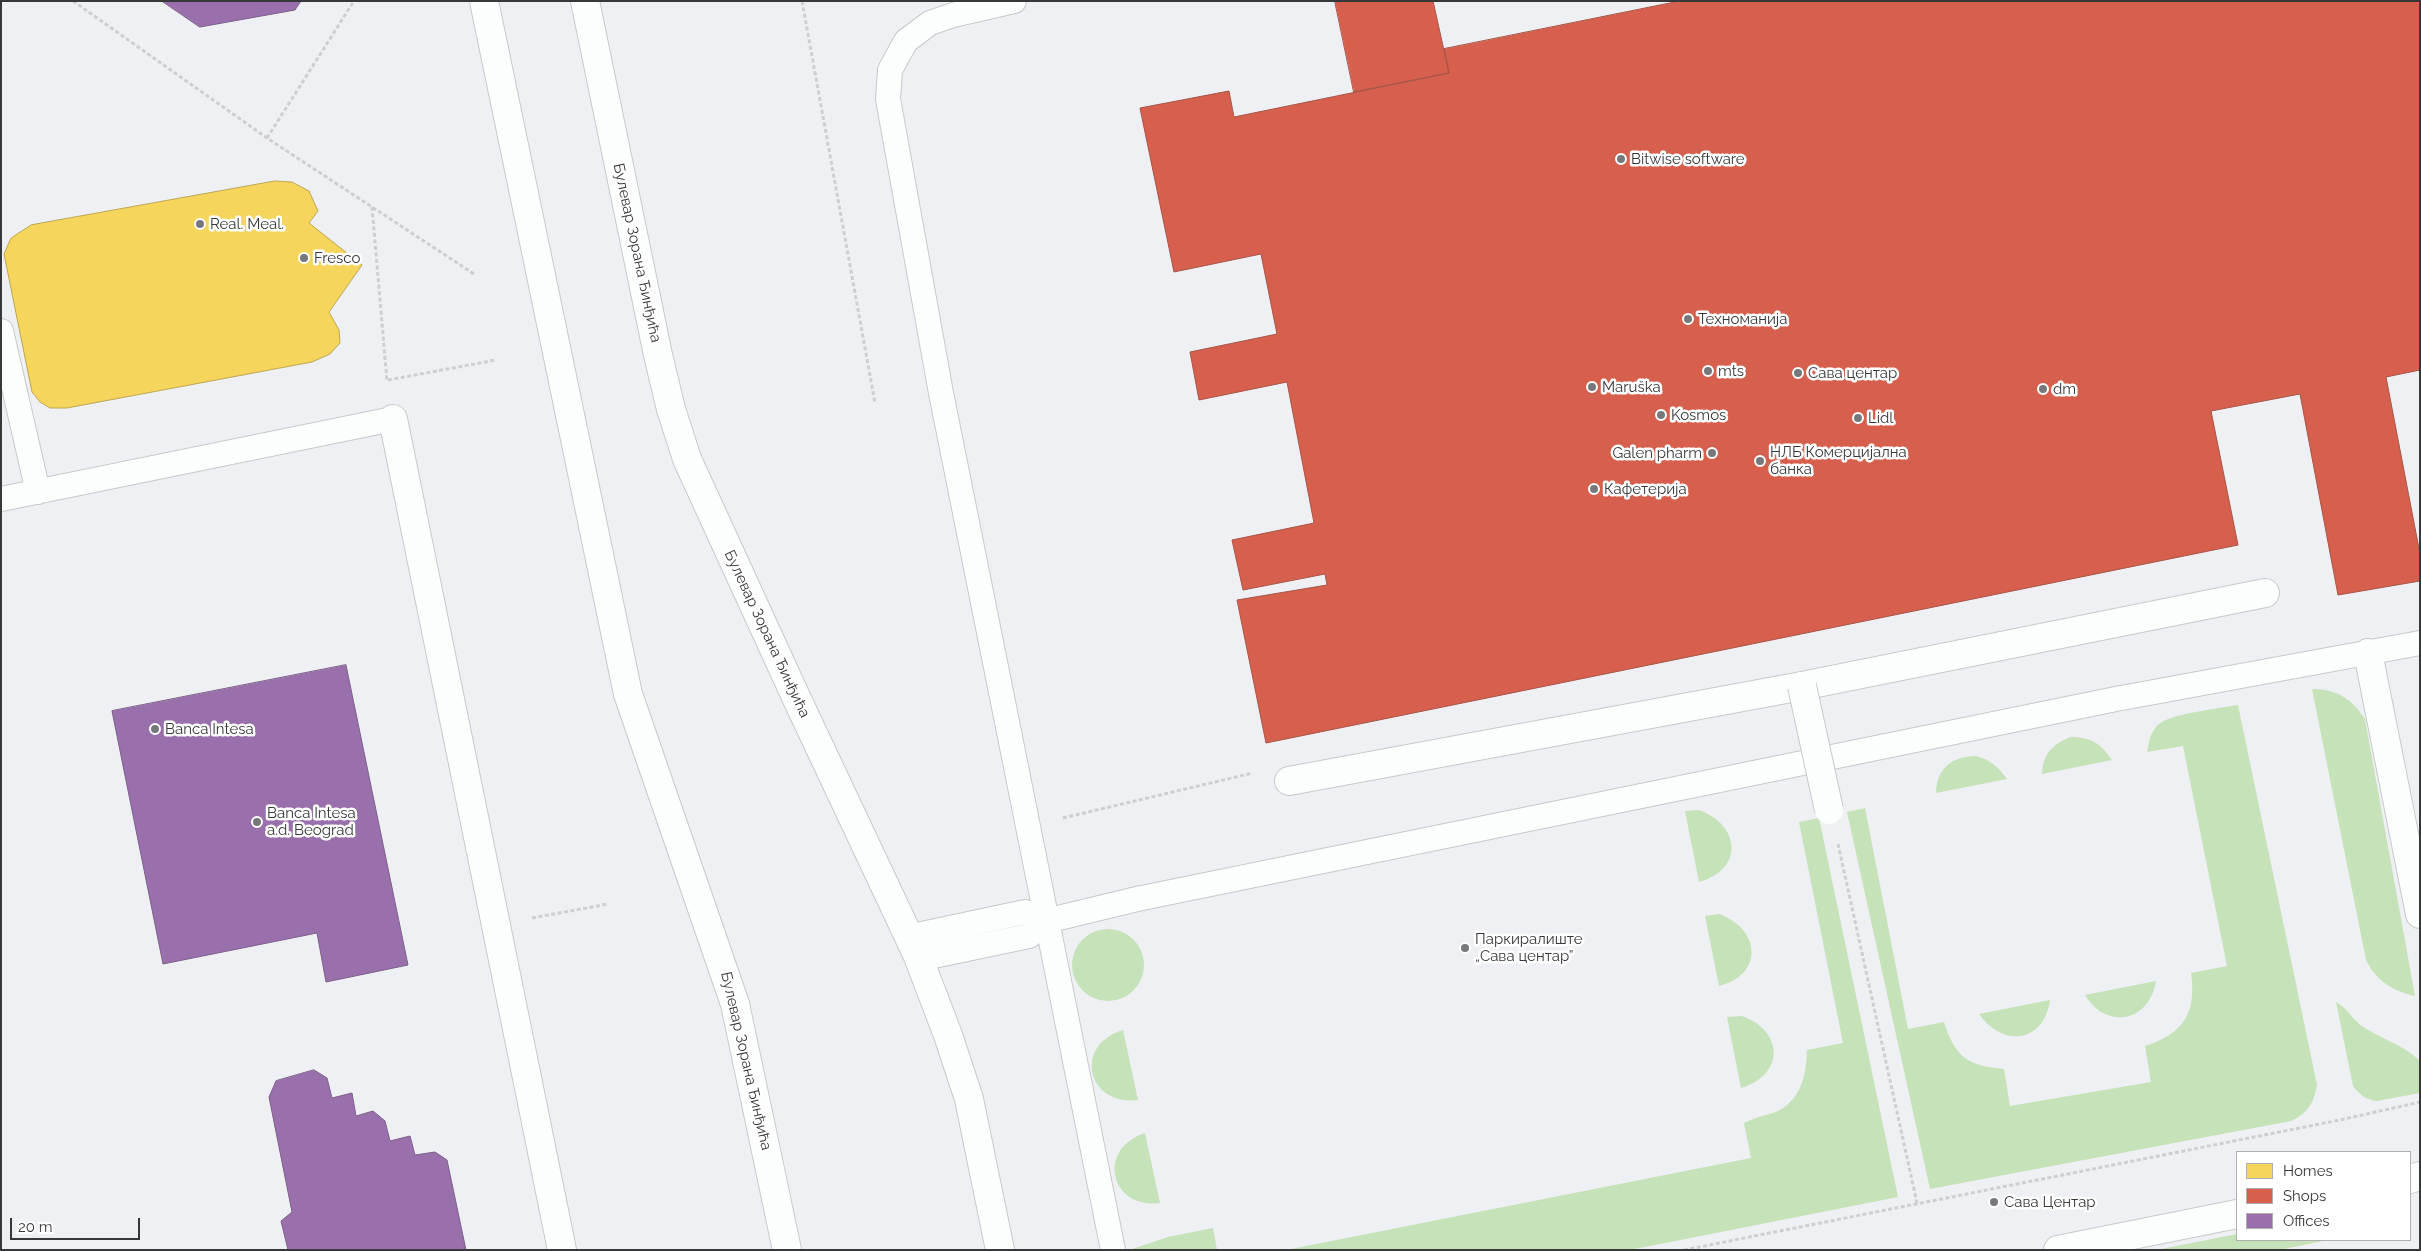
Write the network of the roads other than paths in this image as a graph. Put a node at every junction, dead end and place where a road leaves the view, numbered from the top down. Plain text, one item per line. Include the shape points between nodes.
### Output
1 (484, 1) edge
2 (585, 1) edge
3 (1014, 1) edge
4 (1, 331) edge
5 (392, 419) joint
6 (38, 492) junction
7 (1, 499) edge
8 (2264, 593) dead end
9 (2420, 642) edge
10 (2368, 653) junction
11 (1802, 686) junction
12 (1289, 781) dead end
13 (1830, 810) dead end
14 (2420, 914) edge
15 (1046, 921) junction
16 (914, 948) junction
17 (2236, 1214) edge
18 (562, 1250) edge
19 (787, 1250) edge
20 (1000, 1250) edge
21 (1113, 1250) edge
22 (2058, 1250) edge

1 - 19 street, Булевар Зорана Ђинђића via 628,694 735,1004
2 - 16 street, Булевар Зорана Ђинђића via 658,355 687,459
3 - 15 lane via 953,15 930,24 906,41 890,70 888,99 941,393
4 - 6 lane
5 - 6 lane
5 - 18 street
6 - 7 lane
8 - 11 street
9 - 10 lane
10 - 14 street
10 - 15 lane via 2116,699 1743,774 1147,897
11 - 12 street
11 - 13 street, bridge
15 - 16 lane via 1029,936
15 - 21 lane
16 - 20 street, Булевар Зорана Ђинђића via 969,1099
17 - 22 street

